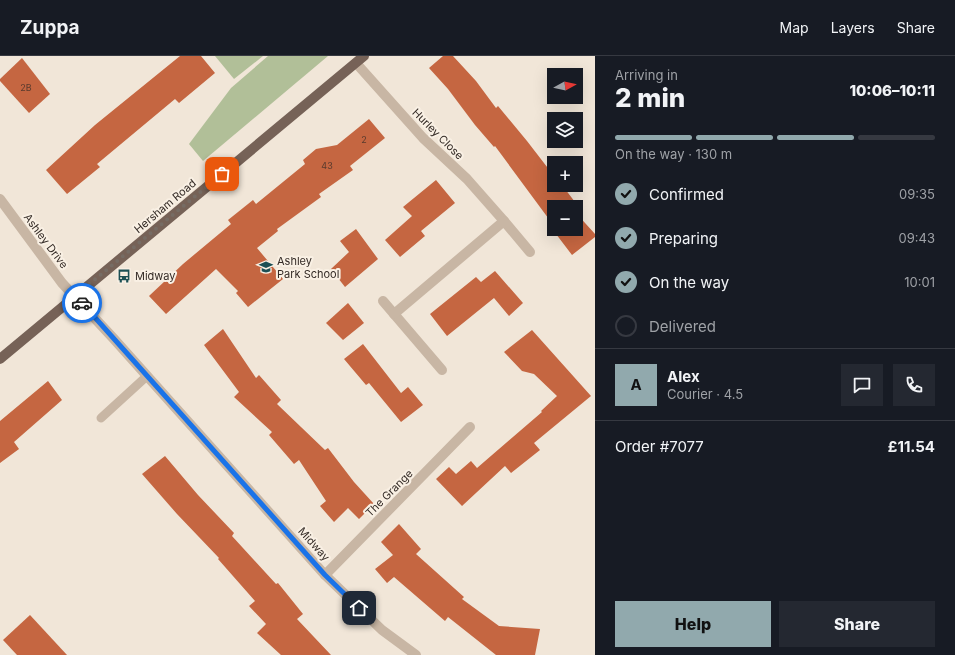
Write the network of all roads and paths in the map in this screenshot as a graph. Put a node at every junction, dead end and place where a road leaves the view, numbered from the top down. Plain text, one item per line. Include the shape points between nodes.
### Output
1 (360, 59) edge
2 (0, 199) edge
3 (504, 221) junction
4 (530, 252) dead end
5 (75, 296) junction
6 (383, 301) dead end
7 (394, 314) junction
8 (0, 359) edge
9 (442, 370) dead end
10 (147, 376) junction
11 (101, 418) dead end
12 (470, 427) dead end
13 (325, 575) junction
14 (416, 655) edge

1 - 3 street, Hurley Close via 422,138 467,179
1 - 5 main road, Hersham Road
2 - 5 street, Ashley Drive via 62,283
3 - 4 street, Hurley Close
3 - 7 street
5 - 8 main road, Hersham Road
5 - 10 street, Midway
6 - 7 street
7 - 9 street
10 - 11 lane
10 - 13 street, Midway
12 - 13 street, The Grange
13 - 14 street, Midway via 382,630

